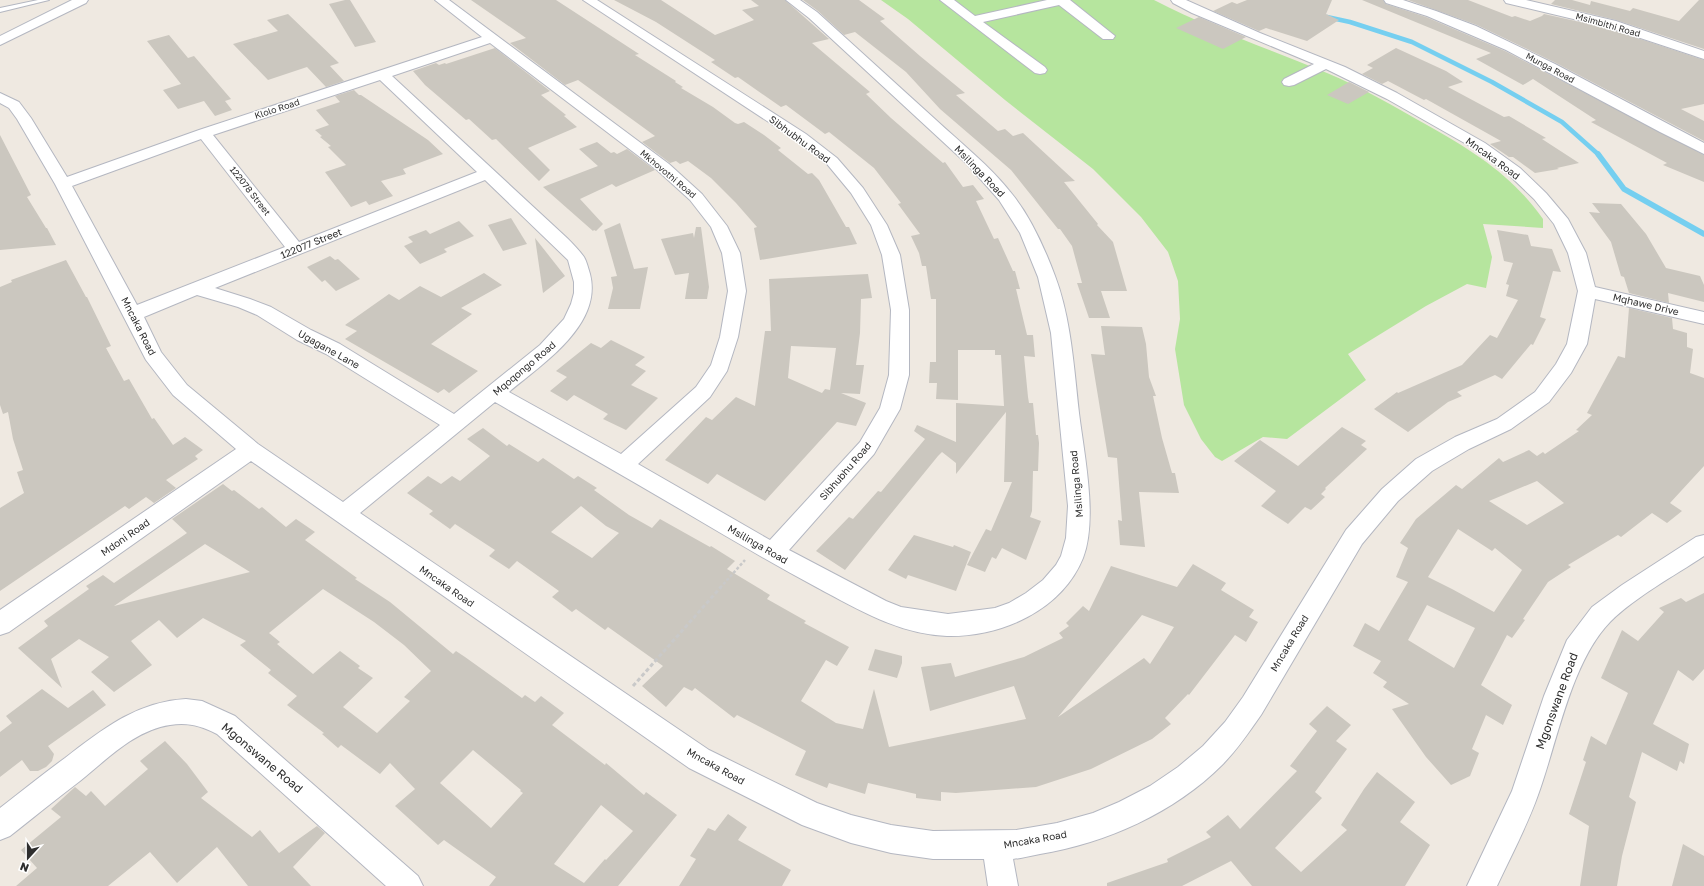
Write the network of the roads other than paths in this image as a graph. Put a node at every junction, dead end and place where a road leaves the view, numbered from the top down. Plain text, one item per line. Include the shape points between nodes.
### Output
1 (46, 0) edge
2 (82, 0) edge
3 (441, 0) edge
4 (589, 0) edge
5 (792, 0) edge
6 (946, 0) edge
7 (1062, 0) edge
8 (1177, 0) edge
9 (1390, 0) edge
10 (1510, 0) edge
11 (0, 10) edge
12 (974, 20) junction
13 (1108, 36) dead end
14 (492, 38) junction
15 (0, 41) edge
16 (1704, 55) edge
17 (1325, 64) junction
18 (1040, 70) dead end
19 (383, 75) junction
20 (1289, 82) dead end
21 (5, 104) edge
22 (204, 133) junction
23 (1704, 149) edge
24 (488, 173) junction
25 (63, 184) junction
26 (296, 249) junction
27 (197, 289) junction
28 (1587, 291) junction
29 (133, 314) junction
30 (1704, 318) edge
31 (495, 393) junction
32 (455, 424) junction
33 (251, 450) junction
34 (623, 465) junction
35 (343, 514) junction
36 (1704, 544) edge
37 (766, 549) junction
38 (0, 624) edge
39 (0, 826) edge
40 (996, 845) junction
41 (408, 886) edge
42 (1003, 886) edge
43 (1482, 886) edge

1 - 11 lane
2 - 15 street
3 - 14 street, Mkhovothi Road
4 - 37 street, Sibhubhu Road via 801,137 832,161 857,191 879,225 891,255 900,310 899,375 890,409 867,448
5 - 37 street, Msilinga Road via 813,15 972,160 1006,197 1028,233 1047,277 1060,332 1079,521 1072,556 1064,572 1051,587 1017,611 995,619 972,623 948,625 899,616 877,608
6 - 12 street
7 - 12 street
7 - 13 street
8 - 17 street, Mncaka Road via 1255,36
9 - 23 street, Munga Road via 1431,13 1510,46
10 - 16 street, Msimbithi Road via 1611,24
12 - 18 street
14 - 19 street, Klolo Road
14 - 34 street, Mkhovothi Road via 663,167 696,197 719,226 731,253 737,291 729,337 720,366 703,392
17 - 20 street
17 - 28 street, Mncaka Road via 1392,96 1446,126 1480,146 1514,171 1540,196 1562,223 1577,253
19 - 22 street, Klolo Road
19 - 24 street, Mqoqongo Road
21 - 25 street, Mncaka Road via 24,118
22 - 25 street, Klolo Road
22 - 26 street, 122078 Street
24 - 26 street, 122077 Street
24 - 31 street, Mqoqongo Road via 561,242 576,259 583,278 583,294 578,312 567,330 548,350
25 - 29 street, Mncaka Road
26 - 27 street, 122077 Street
27 - 29 street, 122077 Street
27 - 32 street, Ugagane Lane via 264,311 333,349
28 - 30 street, Mqhawe Drive
28 - 40 street, Mncaka Road via 1577,344 1564,368 1542,397 1504,424 1462,442 1424,465 1390,495 1354,537 1252,706 1213,755 1188,777 1128,813 1093,827 1057,837
29 - 33 street, Mncaka Road via 153,355 180,390
31 - 32 street, Mqoqongo Road
31 - 34 street, Msilinga Road
32 - 35 street, Mqoqongo Road
33 - 35 street, Mncaka Road
33 - 38 street, Mdoni Road
34 - 37 street, Msilinga Road
35 - 40 street, Mncaka Road via 699,759 812,815 851,829 891,839 933,845
36 - 43 street, Mgonswane Road via 1630,592 1601,616 1576,648 1524,795
39 - 41 street, Mgonswane Road via 121,731 170,712 188,711 206,715 226,725
40 - 42 street

